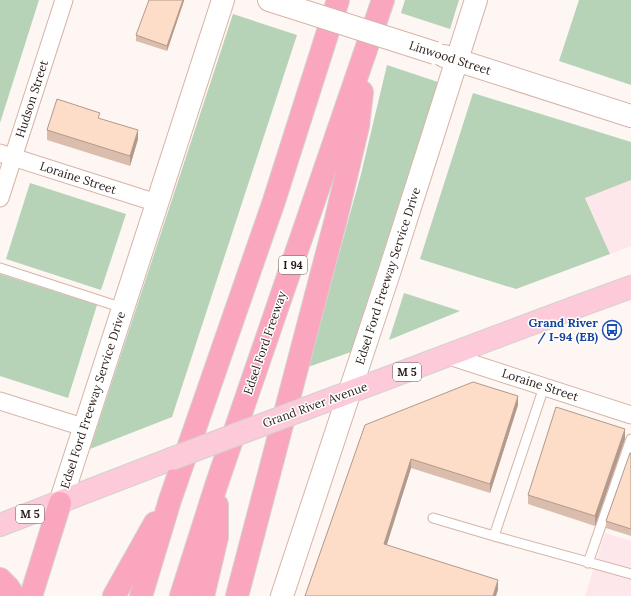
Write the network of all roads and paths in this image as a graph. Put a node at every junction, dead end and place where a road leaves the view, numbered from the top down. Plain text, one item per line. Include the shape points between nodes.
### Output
1 (64, 0) edge
2 (223, 0) edge
3 (338, 0) edge
4 (383, 0) edge
5 (476, 0) edge
6 (279, 3) edge
7 (368, 47) junction
8 (457, 60) junction
9 (631, 116) edge
10 (7, 155) edge
11 (0, 198) edge
12 (157, 203) junction
13 (0, 268) edge
14 (631, 287) edge
15 (123, 308) junction
16 (449, 356) junction
17 (544, 387) junction
18 (349, 392) junction
19 (0, 401) edge
20 (631, 415) edge
21 (83, 427) junction
22 (631, 439) edge
23 (217, 483) junction
24 (170, 500) junction
25 (60, 503) junction
26 (433, 518) dead end
27 (0, 526) edge
28 (494, 536) junction
29 (588, 563) junction
30 (631, 574) edge
31 (0, 579) edge
32 (14, 596) edge
33 (31, 596) edge
34 (114, 596) edge
35 (140, 596) edge
36 (181, 596) edge
37 (203, 596) edge
38 (237, 596) edge
39 (282, 596) edge

1 - 10 street, Hudson Street
2 - 12 street, Edsel Ford Freeway Service Drive
3 - 24 highway via 274,202
4 - 7 highway, Edsel Ford Freeway / I 94
5 - 8 street, Edsel Ford Freeway Service Drive
6 - 8 street, Linwood Street, bridge
7 - 23 highway, Edsel Ford Freeway / I 94
7 - 38 highway via 358,126 336,219
8 - 9 street, Linwood Street
8 - 18 street, Edsel Ford Freeway Service Drive
10 - 11 street, Hudson Street
10 - 12 street, Loraine Street
12 - 15 street, Edsel Ford Freeway Service Drive
13 - 15 lane
14 - 16 main road, Grand River Avenue / M 5
15 - 21 street, Edsel Ford Freeway Service Drive
16 - 17 street, Loraine Street
16 - 18 main road, Grand River Avenue / M 5
17 - 20 street, Loraine Street
17 - 28 lane
18 - 25 main road, Grand River Avenue / M 5, bridge
18 - 39 street, Edsel Ford Freeway Service Drive
19 - 21 street
21 - 25 street, Edsel Ford Freeway Service Drive
22 - 29 lane
23 - 36 highway, Edsel Ford Freeway / I 94
23 - 37 highway via 217,537
24 - 34 highway via 147,533
24 - 35 highway
25 - 27 main road, Grand River Avenue / M 5
25 - 33 highway
26 - 28 lane
28 - 29 lane
29 - 30 lane
31 - 32 highway

